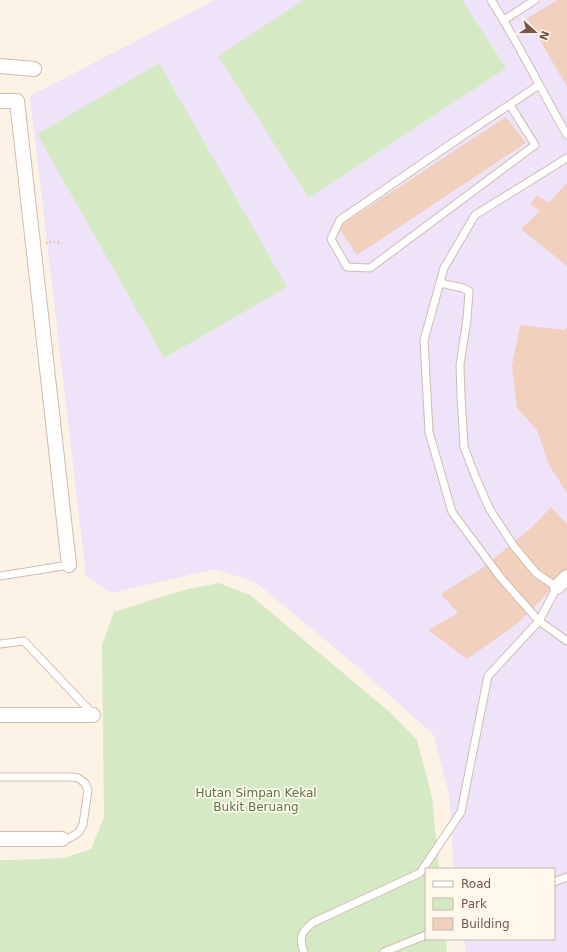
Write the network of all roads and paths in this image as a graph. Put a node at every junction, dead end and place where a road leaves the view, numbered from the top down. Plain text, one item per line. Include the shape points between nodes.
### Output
1 (491, 0) edge
2 (535, 0) edge
3 (504, 20) junction
4 (0, 66) edge
5 (34, 69) dead end
6 (539, 85) junction
7 (0, 101) edge
8 (510, 105) junction
9 (567, 135) edge
10 (567, 158) edge
11 (53, 242) dead end
12 (62, 244) dead end
13 (440, 283) junction
14 (69, 566) joint
15 (0, 576) edge
16 (562, 582) edge
17 (539, 622) junction
18 (567, 641) edge
19 (0, 644) edge
20 (0, 715) edge
21 (93, 715) joint
22 (0, 777) edge
23 (0, 839) edge
24 (62, 840) joint
25 (567, 877) edge
26 (555, 882) edge
27 (425, 935) edge
28 (304, 952) edge
29 (384, 952) edge

1 - 3 lane
2 - 3 lane
3 - 6 lane
4 - 5 street
6 - 8 lane
6 - 9 lane
7 - 14 street via 17,101
8 - 8 lane via 340,220 331,239 347,267 370,268 535,145
10 - 13 lane via 475,215 444,268
11 - 12 path
13 - 16 lane via 469,291 460,365 461,396 464,447 476,478 489,508 513,545 536,573
13 - 17 lane via 424,340 429,432 452,512 501,578
14 - 15 lane
16 - 17 lane
17 - 18 lane
17 - 28 lane via 488,676 462,812 420,873 314,922 304,930 301,944
19 - 21 lane via 24,641
20 - 21 street
22 - 24 lane via 71,777 78,778 84,783 88,790 83,824 79,832
23 - 24 street
25 - 26 lane
27 - 29 lane

